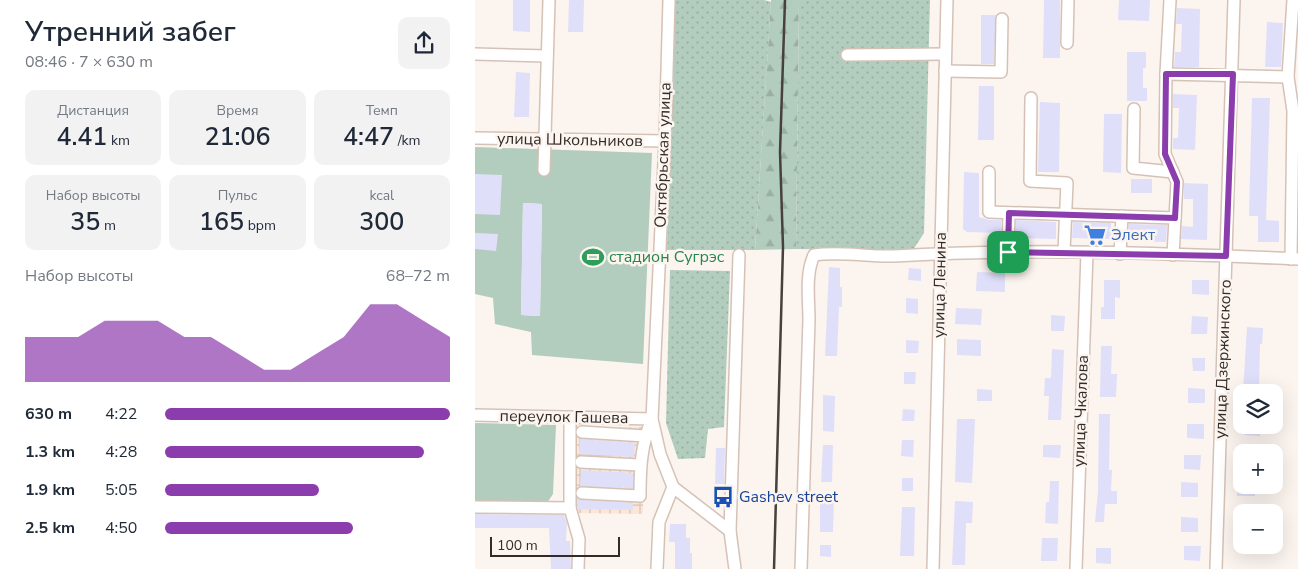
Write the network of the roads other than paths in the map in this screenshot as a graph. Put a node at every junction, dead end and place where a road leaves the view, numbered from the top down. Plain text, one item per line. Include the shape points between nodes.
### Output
1 (549, 0) edge
2 (669, 0) edge
3 (947, 0) edge
4 (1068, 0) edge
5 (1170, 0) edge
6 (1234, 0) edge
7 (1293, 0) edge
8 (1002, 19) dead end
9 (1067, 43) dead end
10 (475, 54) edge
11 (945, 54) junction
12 (847, 55) dead end
13 (547, 56) junction
14 (945, 71) junction
15 (1166, 74) junction
16 (1233, 74) junction
17 (1288, 77) junction
18 (1031, 98) dead end
19 (1133, 109) dead end
20 (475, 138) edge
21 (546, 139) junction
22 (665, 142) junction
23 (544, 170) dead end
24 (989, 172) dead end
25 (1173, 172) junction
26 (1009, 213) junction
27 (1066, 214) junction
28 (1122, 216) junction
29 (1175, 218) junction
30 (1294, 225) edge
31 (1008, 252) junction
32 (1064, 252) junction
33 (1087, 252) junction
34 (941, 253) junction
35 (1120, 254) junction
36 (739, 255) dead end
37 (1173, 255) junction
38 (1226, 256) junction
39 (1294, 259) edge
40 (475, 415) edge
41 (570, 417) junction
42 (652, 418) junction
43 (582, 432) dead end
44 (645, 436) junction
45 (581, 462) dead end
46 (640, 465) junction
47 (673, 487) junction
48 (582, 493) dead end
49 (475, 507) edge
50 (570, 508) junction
51 (729, 531) junction
52 (578, 569) edge
53 (657, 569) edge
54 (735, 569) edge
55 (801, 569) edge
56 (933, 569) edge
57 (1076, 569) edge
58 (1216, 569) edge

1 - 13 street
2 - 22 street, Октябрьская улица
3 - 11 street, улица Ленина
4 - 9 street
5 - 15 street
6 - 16 street, улица Дзержинского
7 - 17 street
8 - 14 street via 1001,72
10 - 13 street
11 - 12 street
11 - 14 street, улица Ленина
13 - 21 street
14 - 34 street, улица Ленина
15 - 16 street
15 - 25 street via 1165,154
16 - 17 street
16 - 38 street, улица Дзержинского
17 - 30 street via 1293,111
18 - 27 street via 1030,181 1067,183
19 - 25 street via 1133,168
20 - 21 street, улица Школьников
21 - 22 street, улица Школьников
21 - 23 street
22 - 42 street, Октябрьская улица
24 - 26 street via 989,212
25 - 29 street via 1177,182
26 - 27 street
26 - 31 street
27 - 28 street
27 - 32 street
28 - 29 street
28 - 35 street
29 - 37 street
30 - 39 street
31 - 32 street
31 - 34 street
32 - 33 street
33 - 35 street
33 - 57 street, улица Чкалова
34 - 55 street via 890,256 816,254 812,260 808,288
34 - 56 street, улица Ленина
35 - 37 street
36 - 51 street
37 - 38 street
38 - 39 street
38 - 58 street, улица Дзержинского
40 - 41 street, переулок Гашева
41 - 42 street, переулок Гашева
41 - 50 street
42 - 44 street
42 - 47 street, Октябрьская улица via 660,454
43 - 44 street
44 - 46 street
45 - 46 street
46 - 48 street via 640,496
47 - 51 street
47 - 53 street via 659,522
49 - 50 street
50 - 52 street via 579,538
51 - 54 street

